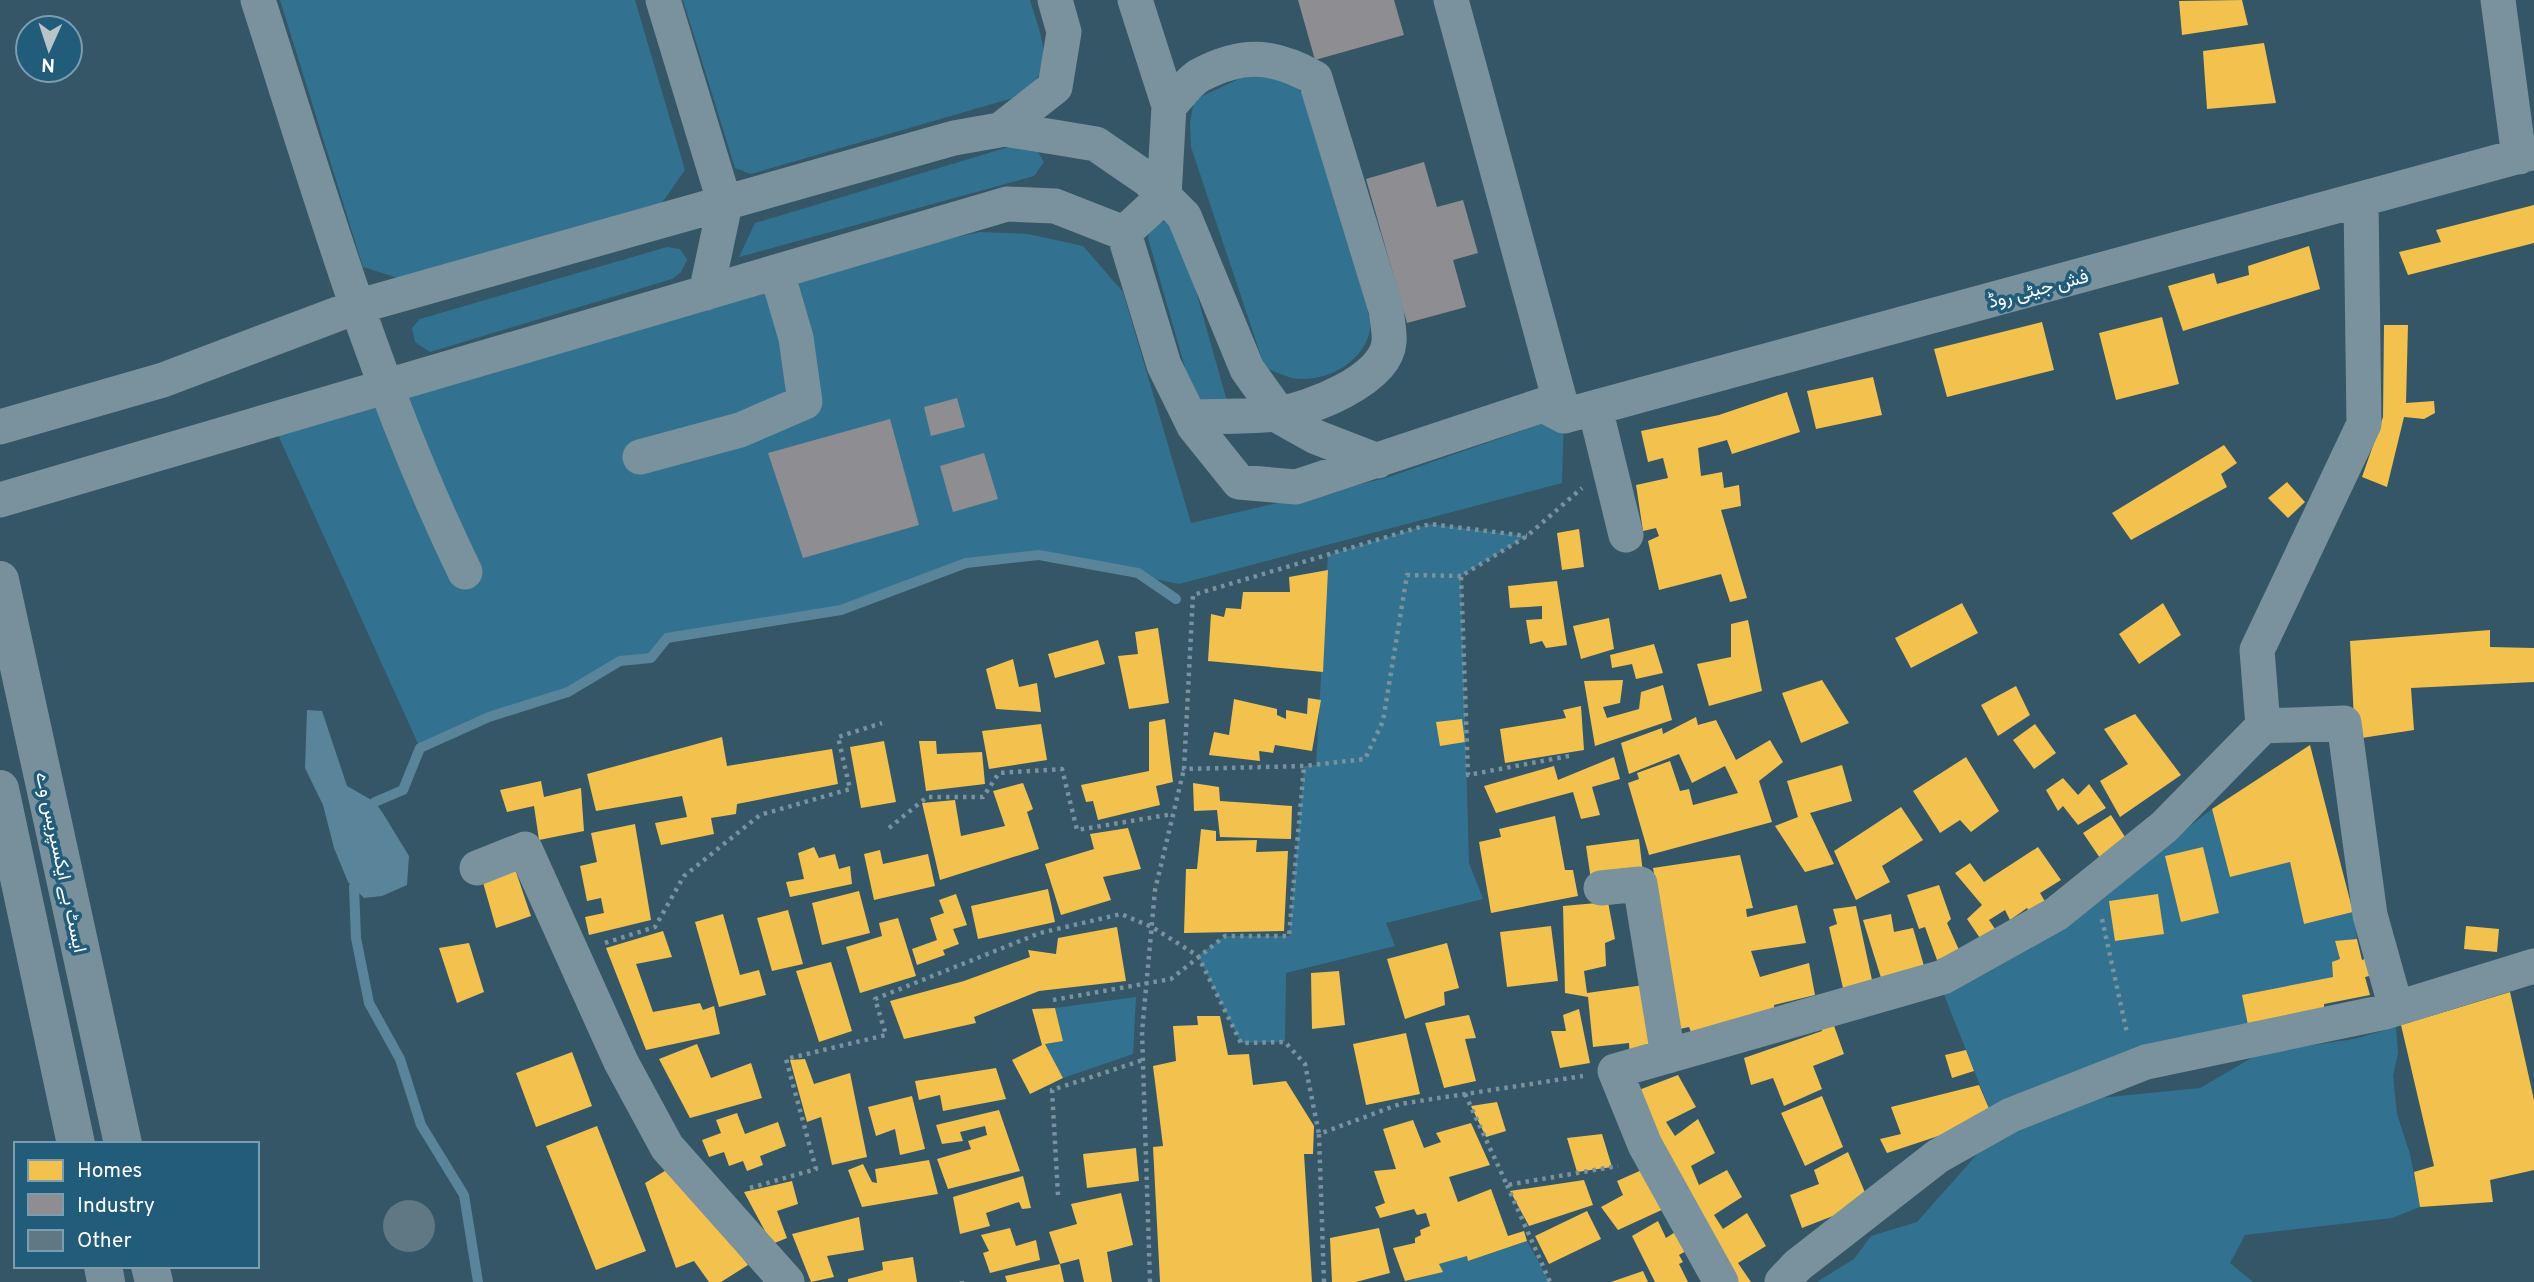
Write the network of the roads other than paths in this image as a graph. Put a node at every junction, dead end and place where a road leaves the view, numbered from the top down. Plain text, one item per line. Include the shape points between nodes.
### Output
1 (258, 0) edge
2 (663, 0) edge
3 (1055, 0) edge
4 (1136, 0) edge
5 (1451, 0) edge
6 (2498, 0) edge
7 (1169, 106) junction
8 (1000, 130) junction
9 (2526, 154) edge
10 (1164, 197) junction
11 (2361, 201) junction
12 (724, 204) junction
13 (1124, 233) junction
14 (777, 273) junction
15 (706, 293) junction
16 (356, 307) junction
17 (387, 386) junction
18 (1567, 410) junction
19 (1278, 414) junction
20 (1190, 417) junction
21 (0, 427) edge
22 (640, 457) dead end
23 (1378, 461) junction
24 (0, 500) edge
25 (1626, 535) dead end
26 (465, 572) dead end
27 (0, 580) edge
28 (2263, 726) junction
29 (0, 789) edge
30 (477, 868) dead end
31 (1601, 888) dead end
32 (2534, 966) edge
33 (2396, 1008) junction
34 (1668, 1056) junction
35 (76, 1142) edge
36 (123, 1142) edge
37 (783, 1281) edge
38 (1721, 1282) edge
39 (1782, 1282) edge

1 - 16 street
2 - 12 street
3 - 8 street via 1064,32 1055,87
4 - 7 street
5 - 18 street
6 - 9 street
7 - 10 street
7 - 19 street via 1198,76 1246,58 1286,62 1315,78 1386,310 1389,344 1380,365 1356,383 1324,400
8 - 10 street via 1096,144 1147,179
8 - 12 street via 954,138
9 - 11 street, فش جیٹی روڈ
10 - 13 street
10 - 19 street via 1184,216 1247,369
11 - 18 street, فش جیٹی روڈ
11 - 28 street via 2364,424 2257,650
12 - 15 street
12 - 16 street
13 - 14 street via 1055,206 1007,204
13 - 20 street, فش جیٹی روڈ via 1164,365
14 - 15 street
14 - 22 street via 796,338 805,402 740,430
15 - 17 street
16 - 17 street
16 - 21 street via 163,380
17 - 24 street
17 - 26 street via 423,485
18 - 23 street, فش جیٹی روڈ
18 - 25 street via 1608,465
19 - 20 street
19 - 23 street via 1316,438
20 - 23 street, فش جیٹی روڈ via 1239,482 1296,487
27 - 36 main road, ایسٹ بے ایکسپریس وے
28 - 33 street via 2344,723 2370,915
28 - 34 street via 2164,827 2056,914 1943,977
29 - 35 main road
30 - 37 street via 525,849 621,1062 667,1147
31 - 34 street via 1640,884
32 - 33 street
33 - 39 street via 2134,1066 2011,1115 1938,1156
34 - 38 street via 1615,1071 1653,1160

